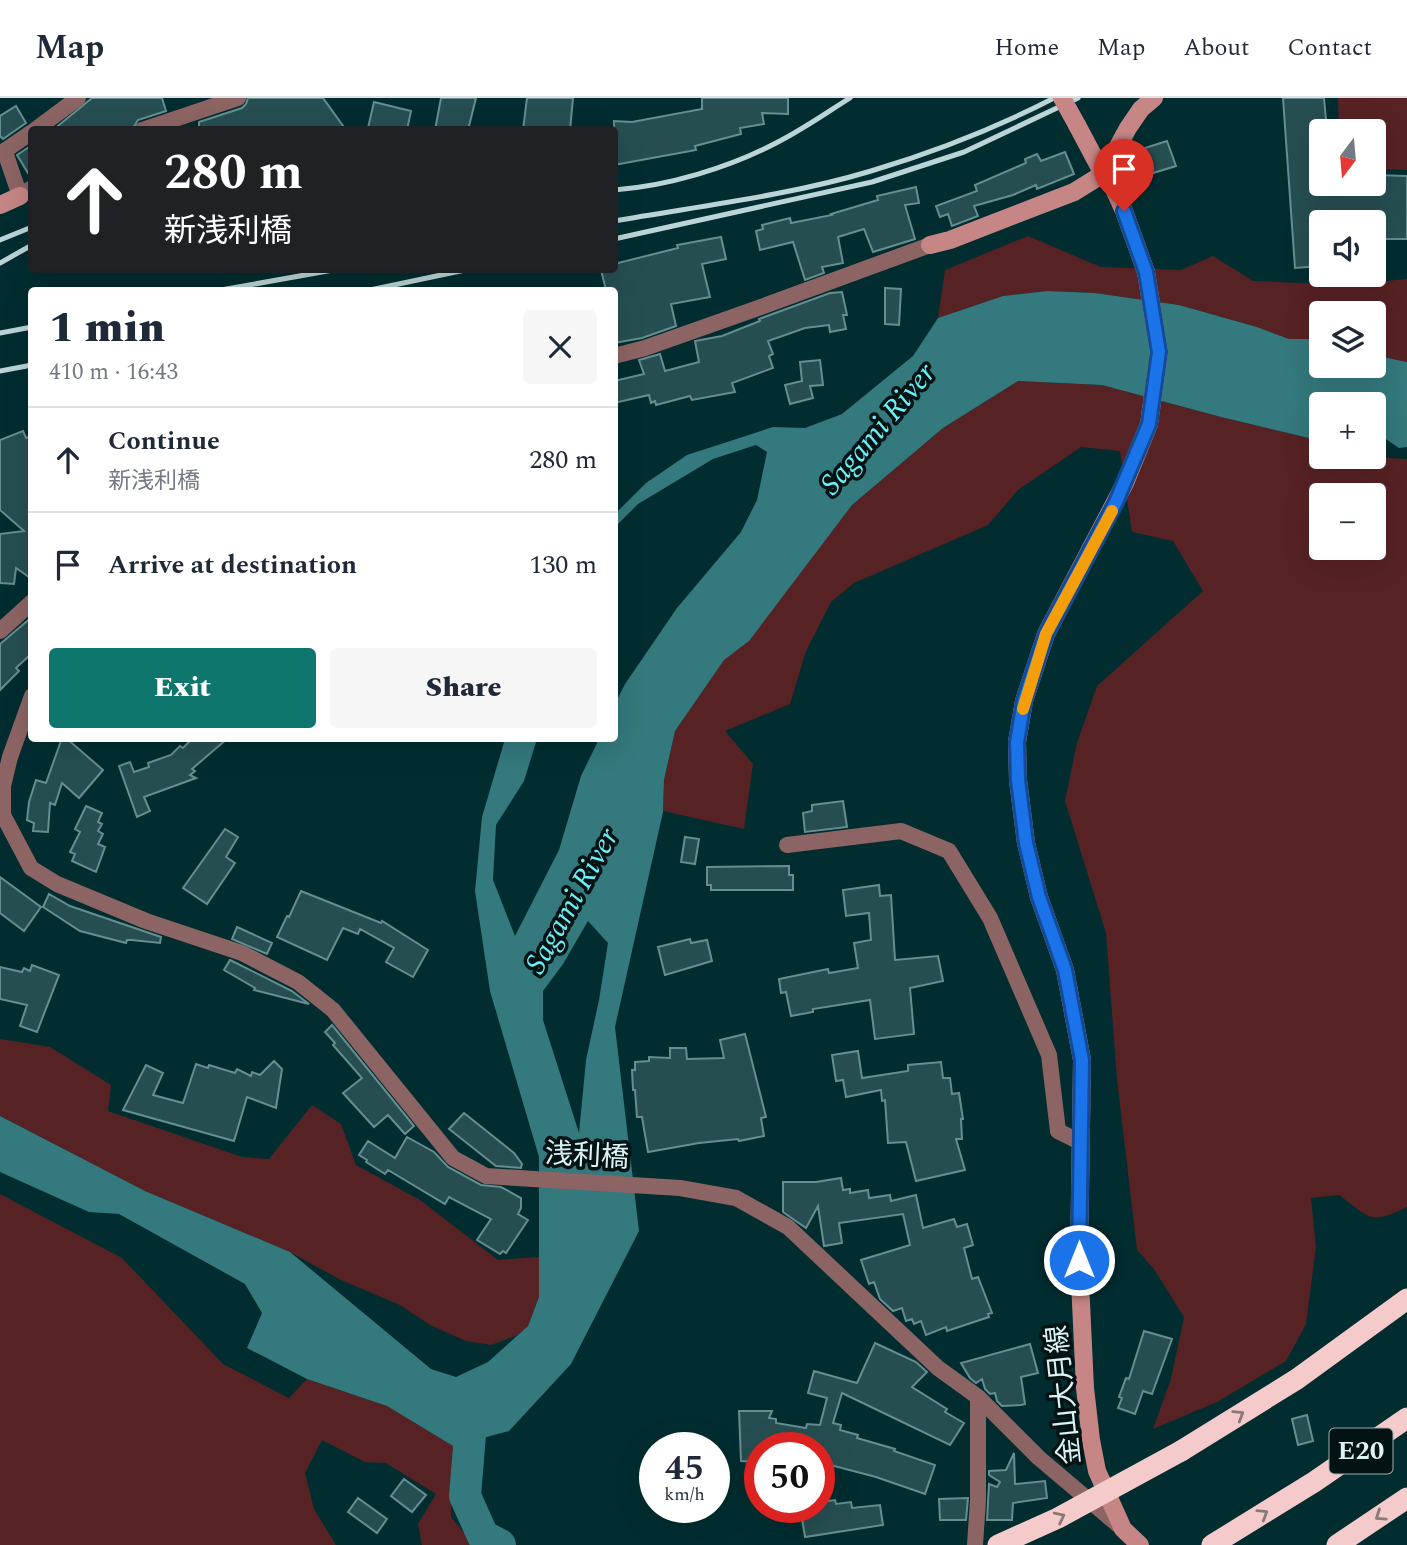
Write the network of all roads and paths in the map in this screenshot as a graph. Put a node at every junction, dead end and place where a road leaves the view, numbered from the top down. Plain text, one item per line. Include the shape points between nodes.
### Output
1 (78, 98) edge
2 (238, 98) edge
3 (1062, 98) edge
4 (1154, 98) edge
5 (40, 126) edge
6 (154, 126) edge
7 (28, 135) edge
8 (2, 153) edge
9 (1103, 174) junction
10 (26, 192) edge
11 (0, 205) edge
12 (930, 245) joint
13 (618, 355) edge
14 (28, 606) edge
15 (0, 631) edge
16 (28, 706) edge
17 (787, 845) dead end
18 (1080, 1142) junction
19 (1407, 1299) edge
20 (978, 1397) junction
21 (1407, 1418) edge
22 (1407, 1498) edge
23 (1123, 1529) junction
24 (1345, 1540) edge
25 (975, 1545) edge
26 (998, 1545) edge
27 (1140, 1545) edge
28 (1212, 1545) edge

1 - 5 street
2 - 6 street
3 - 9 main road, bridge
4 - 9 main road via 1128,128
7 - 8 street
8 - 10 street
9 - 12 main road via 1074,192
9 - 18 main road, 金山大月線 via 1124,211 1146,272 1159,352 1149,424 1098,539 1046,634 1024,701 1017,742 1026,843 1065,970 1082,1060
10 - 11 main road
12 - 13 street
14 - 15 street
16 - 20 street, 浅利橋 via 3,786 4,815 31,868 57,884 146,921 242,953 298,982 334,1010 453,1158 486,1176 673,1188 736,1198 788,1227 938,1368
17 - 18 street via 901,831 949,851 990,918 1049,1055 1058,1131
18 - 23 main road, 金山大月線 via 1079,1260 1088,1414 1097,1471
26 -> 19 highway, bridge via 1181,1451 1297,1379
20 - 23 street, 浅利橋 via 1039,1458
20 - 25 street
28 -> 21 highway, E20
22 -> 24 highway, E20
23 - 27 main road, 金山大月線

